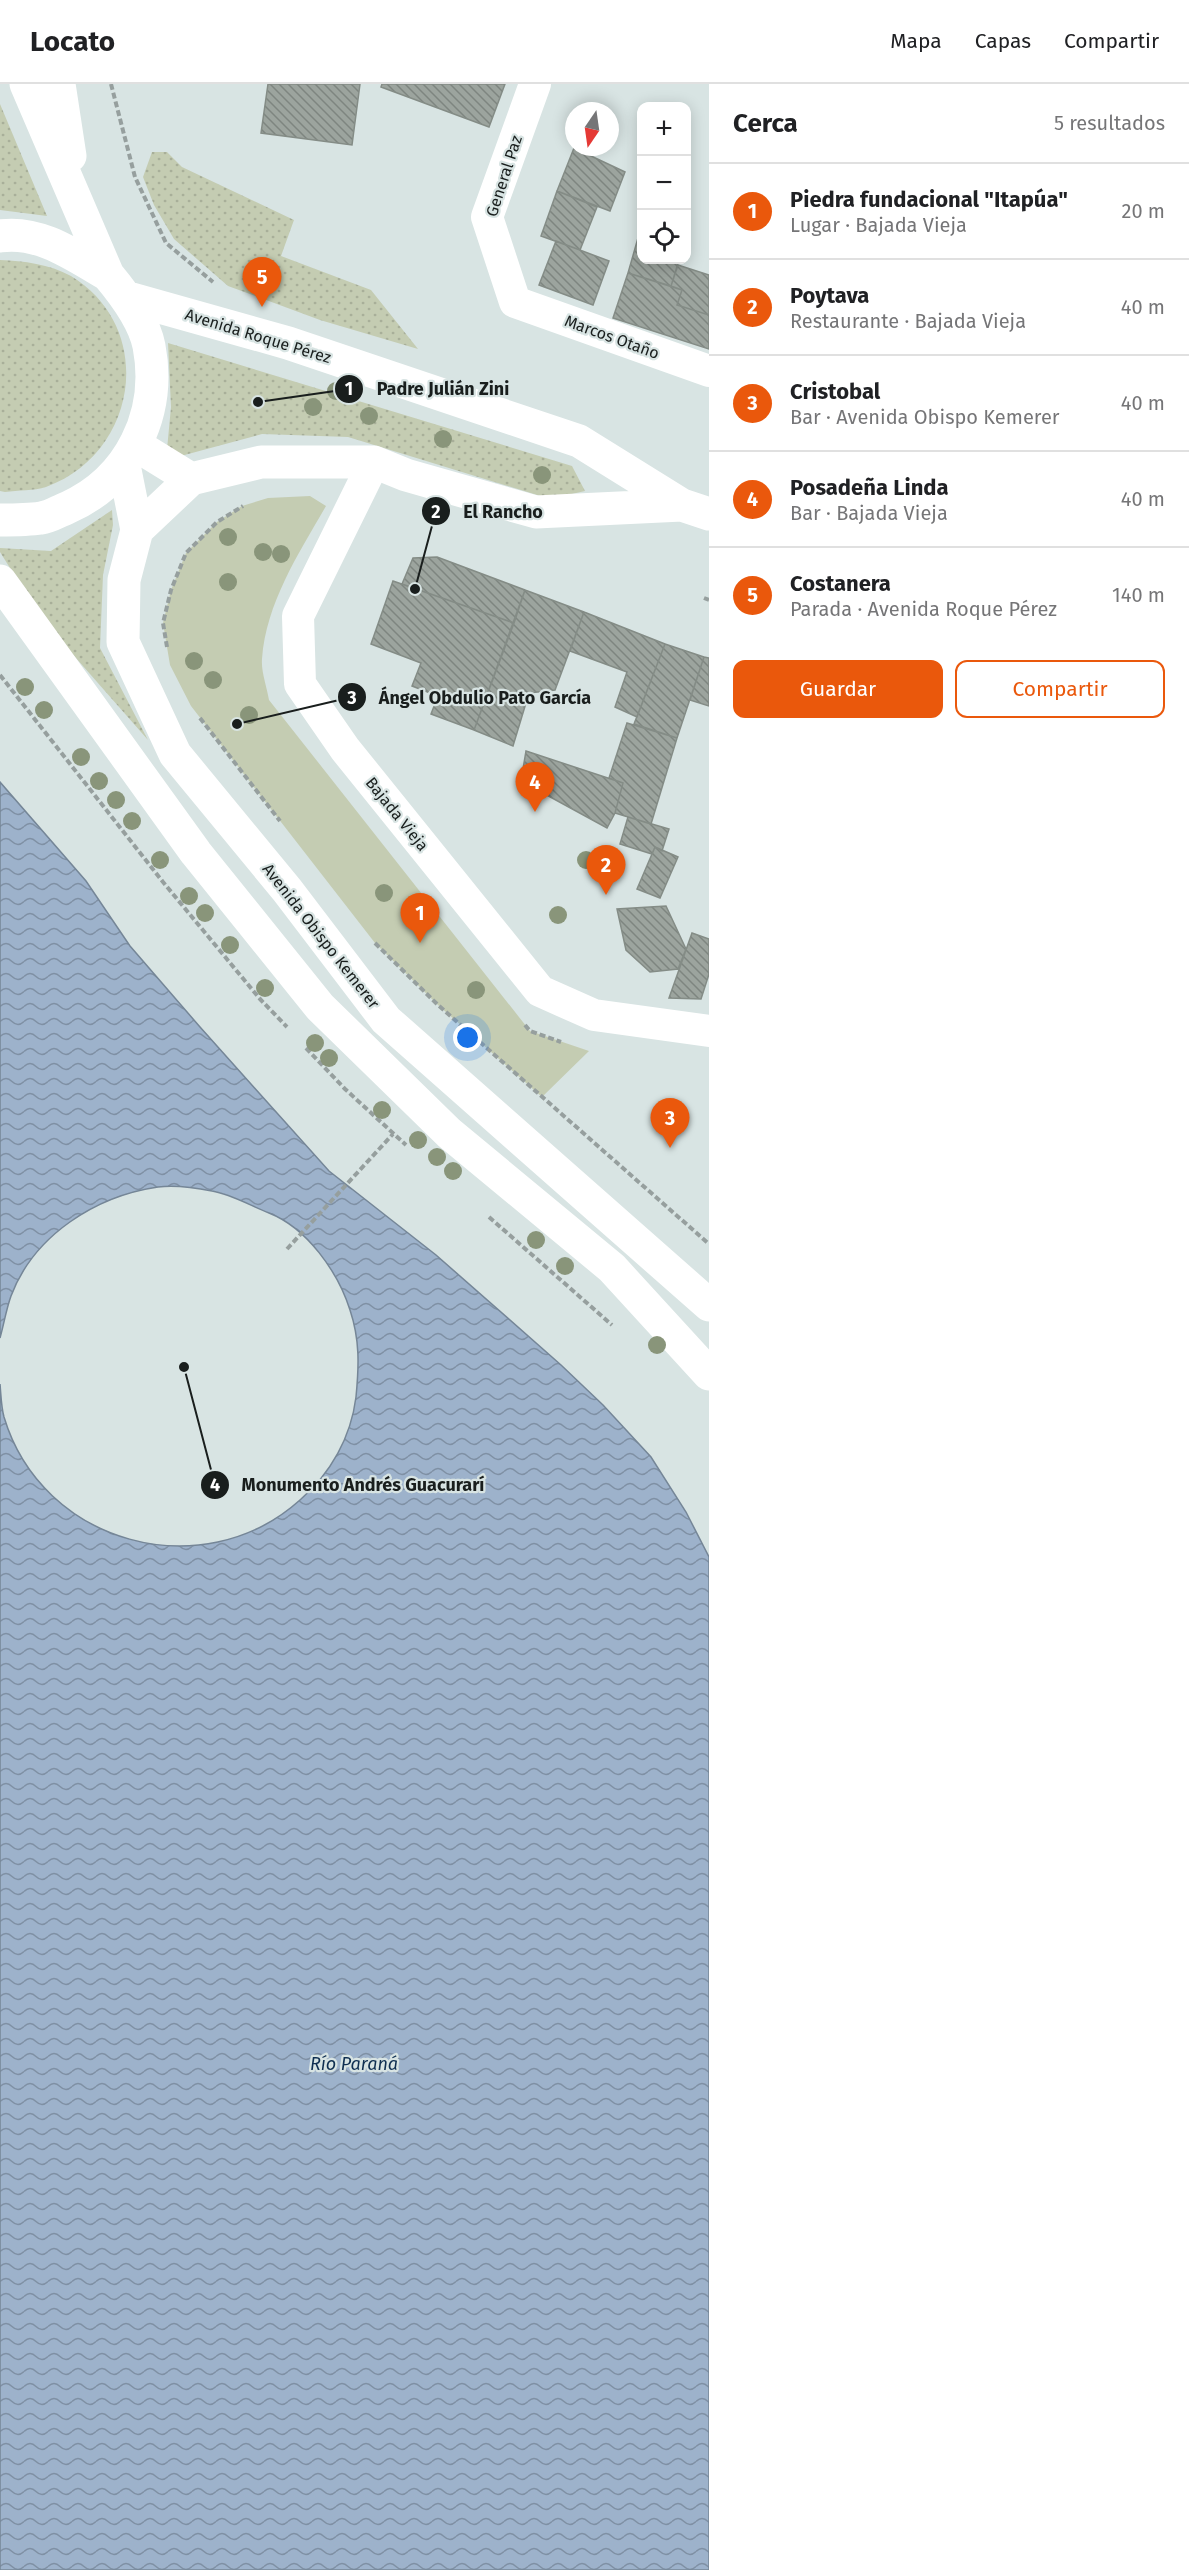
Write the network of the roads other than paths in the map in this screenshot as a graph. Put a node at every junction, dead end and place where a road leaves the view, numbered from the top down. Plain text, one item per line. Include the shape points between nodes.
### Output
1 (26, 84) edge
2 (59, 84) edge
3 (535, 84) edge
4 (76, 199) junction
5 (0, 236) edge
6 (118, 286) junction
7 (515, 302) joint
8 (709, 371) edge
9 (130, 455) junction
10 (374, 462) junction
11 (191, 479) junction
12 (696, 509) edge
13 (0, 520) edge
14 (137, 530) junction
15 (0, 581) edge
16 (709, 1031) edge
17 (709, 1305) edge
18 (709, 1374) edge

1 - 4 main road
2 - 4 main road
3 - 7 street, General Paz via 487,217
4 - 6 main road, Avenida Obispo Kemerer
5 - 6 main road via 50,241
6 - 9 main road, Avenida Obispo Kemerer via 149,345 152,396
6 - 12 main road, Avenida Roque Pérez via 579,441
7 - 8 street, Marcos Otaño
9 - 11 main road
9 - 13 main road, Avenida Obispo Kemerer via 88,498 43,518
9 - 14 main road, Avenida Obispo Kemerer
10 - 11 main road, Avenida Roque Pérez via 261,462
10 - 12 main road, Avenida Roque Pérez via 536,512
10 - 16 street, Bajada Vieja via 298,616 300,684 345,749 540,991 594,1015
11 - 14 main road
14 - 17 main road, Avenida Obispo Kemerer via 124,580 123,642 174,754 288,890 386,1020
15 - 18 main road via 196,853 320,1007 449,1133 612,1268

